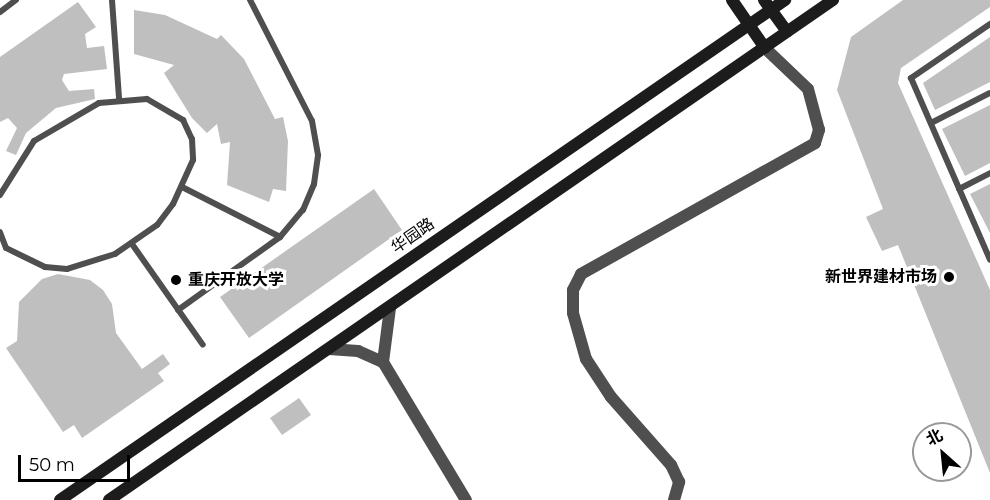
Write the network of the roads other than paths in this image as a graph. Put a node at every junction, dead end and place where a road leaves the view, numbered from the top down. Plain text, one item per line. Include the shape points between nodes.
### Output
1 (16, 0) edge
2 (112, 0) edge
3 (250, 0) edge
4 (732, 0) edge
5 (785, 0) edge
6 (833, 0) edge
7 (768, 5) edge
8 (0, 12) edge
9 (990, 24) edge
10 (749, 25) junction
11 (788, 32) junction
12 (765, 48) junction
13 (990, 93) edge
14 (119, 98) junction
15 (931, 123) junction
16 (990, 173) edge
17 (184, 188) junction
18 (959, 189) junction
19 (0, 195) edge
20 (0, 232) edge
21 (280, 237) junction
22 (132, 244) junction
23 (6, 248) junction
24 (0, 252) edge
25 (989, 257) edge
26 (390, 308) junction
27 (178, 309) junction
28 (203, 345) dead end
29 (329, 349) junction
30 (383, 362) junction
31 (60, 500) edge
32 (109, 500) edge
33 (466, 500) edge
34 (674, 500) edge

1 - 8 lane
2 - 14 lane
3 - 21 lane via 300,90 318,154 303,210
4 - 10 main road
5 - 7 main road, 华园路
6 - 11 main road
7 - 10 main road, 华园路
7 - 11 main road
9 - 15 lane via 912,78
10 - 12 main road
10 - 31 main road, 华园路
11 - 12 main road
12 - 26 main road
12 - 34 street via 807,89 819,130 815,143 581,274 573,290 573,313 586,359 611,397 671,465 679,482
13 - 15 lane
14 - 17 lane via 147,99 183,120 192,139 194,160
14 - 19 lane via 76,112 41,136 17,161
15 - 18 lane
16 - 18 lane
17 - 21 lane
17 - 22 lane via 157,225
18 - 25 lane
20 - 23 lane
21 - 27 lane
22 - 23 lane via 67,269 24,260
22 - 27 lane
23 - 24 lane
26 - 29 main road
26 - 30 street
27 - 28 lane
29 - 30 street via 358,351
29 - 32 main road
30 - 33 street

